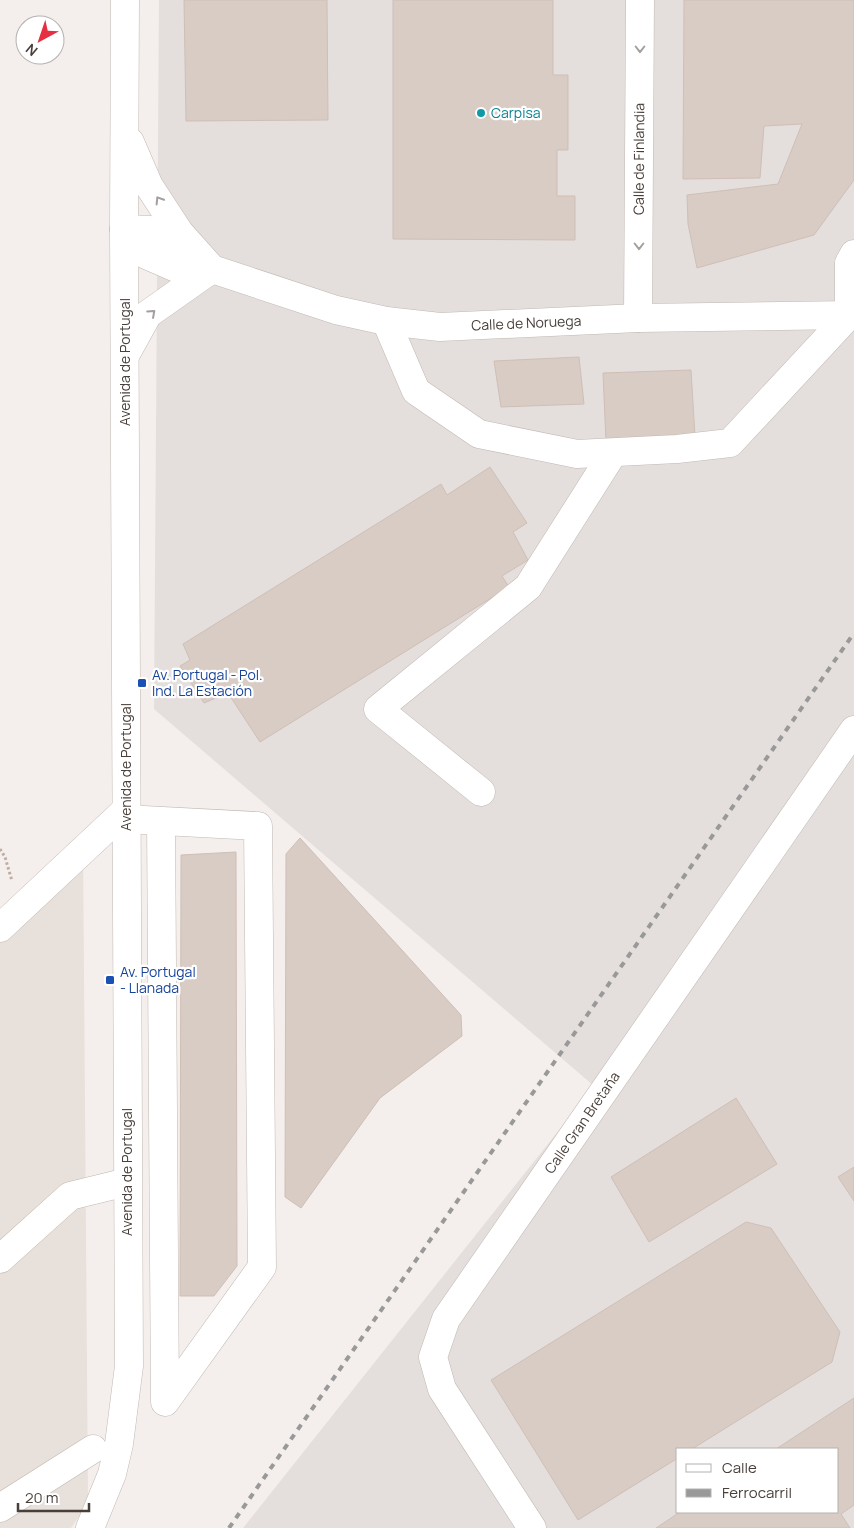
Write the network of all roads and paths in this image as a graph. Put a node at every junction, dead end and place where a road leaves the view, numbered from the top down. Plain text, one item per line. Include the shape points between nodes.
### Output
1 (125, 0) edge
2 (640, 0) edge
3 (126, 134) junction
4 (124, 229) junction
5 (194, 249) junction
6 (854, 254) edge
7 (212, 268) junction
8 (852, 315) edge
9 (638, 318) junction
10 (386, 321) junction
11 (126, 354) junction
12 (613, 453) junction
13 (854, 730) edge
14 (481, 792) dead end
15 (126, 815) junction
16 (161, 821) junction
17 (0, 849) edge
18 (20, 910) junction
19 (0, 928) edge
20 (127, 1182) junction
21 (0, 1259) edge
22 (93, 1449) dead end
23 (0, 1508) edge
24 (90, 1528) edge
25 (532, 1528) edge

1 - 3 street, Avenida de Portugal
2 -> 9 street, Calle de Finlandia
3 - 4 street, Avenida de Portugal
5 -> 3 street, Calle de Noruega via 179,232 150,186
4 - 5 street, Calle de Noruega via 150,230
4 - 7 street, Calle de Noruega via 146,255 183,271
4 - 11 street, Avenida de Portugal
5 - 7 street, Calle de Noruega
6 - 8 street via 849,263
7 - 10 street, Calle de Noruega via 336,310
11 -> 7 street via 148,314
8 - 9 street, Calle de Noruega
8 - 12 street via 730,443
9 - 10 street, Calle de Noruega via 440,327
10 - 12 street via 416,391 479,434 577,454
11 - 15 street, Avenida de Portugal
12 - 14 street via 528,587 378,709
13 - 25 street, Calle Gran Bretaña via 446,1319 433,1356 442,1389
15 - 16 street
15 - 18 street
15 - 20 street, Avenida de Portugal
16 - 16 street via 164,1274 165,1402 262,1267 262,1257 258,826
17 - 18 path
18 - 19 street
20 - 21 street via 70,1196
20 - 24 street, Avenida de Portugal via 129,1366 114,1467
22 - 23 street

